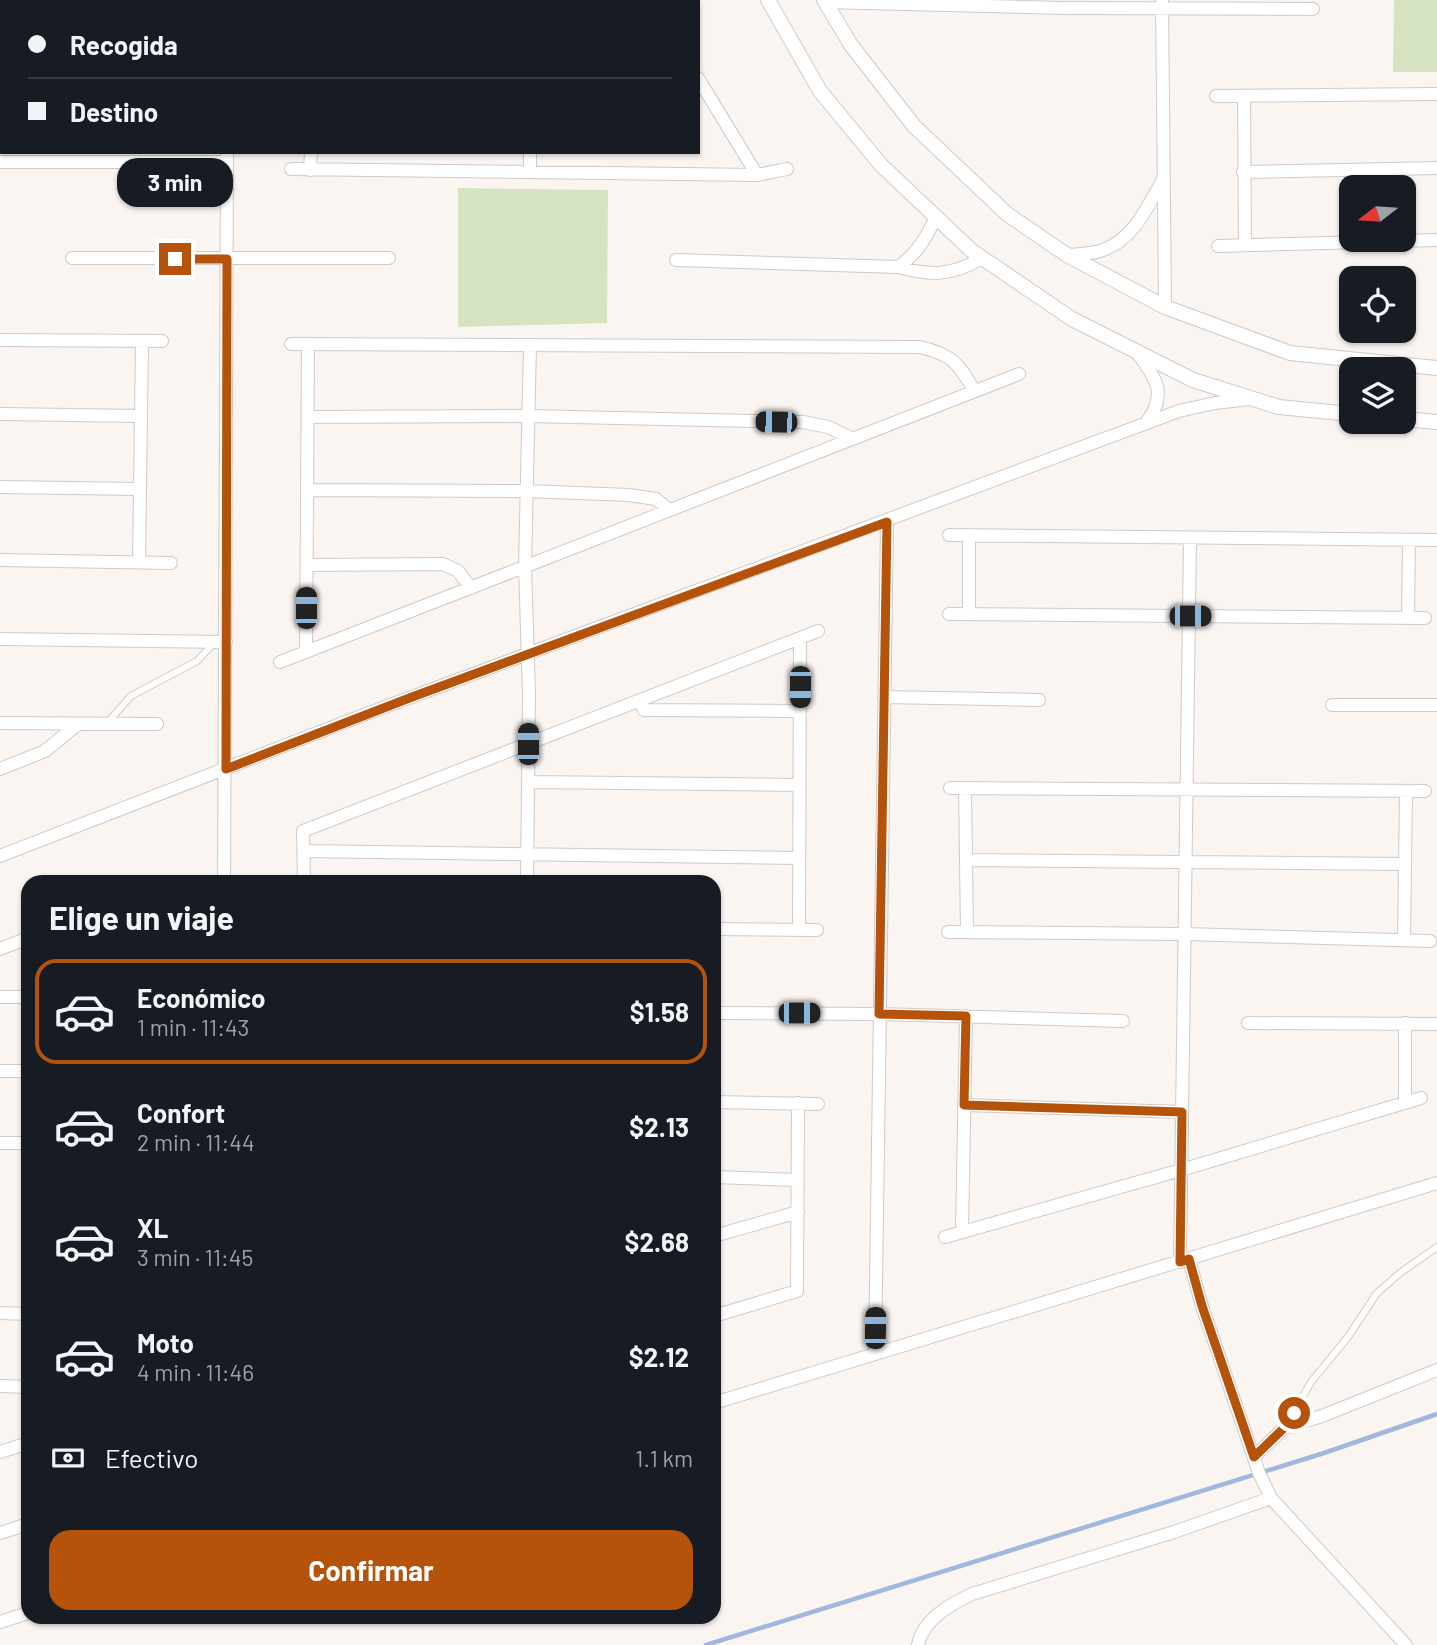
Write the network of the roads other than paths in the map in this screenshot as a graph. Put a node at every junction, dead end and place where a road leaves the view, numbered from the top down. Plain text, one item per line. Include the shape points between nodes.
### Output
1 (768, 0) edge
2 (824, 1) edge
3 (979, 3) edge
4 (1064, 4) edge
5 (1162, 4) edge
6 (1313, 9) dead end
7 (1437, 94) edge
8 (1216, 96) dead end
9 (1244, 96) junction
10 (704, 99) edge
11 (311, 154) edge
12 (530, 154) edge
13 (17, 157) edge
14 (146, 157) edge
15 (227, 157) edge
16 (0, 162) edge
17 (1437, 168) edge
18 (291, 169) dead end
19 (787, 169) dead end
20 (310, 170) junction
21 (530, 172) junction
22 (1243, 172) junction
23 (757, 175) junction
24 (1164, 177) junction
25 (936, 217) junction
26 (1437, 240) edge
27 (1245, 245) junction
28 (1218, 246) dead end
29 (1067, 255) junction
30 (72, 258) dead end
31 (389, 258) dead end
32 (982, 258) junction
33 (227, 259) junction
34 (676, 260) dead end
35 (898, 267) junction
36 (1165, 307) junction
37 (0, 340) edge
38 (142, 341) junction
39 (162, 341) dead end
40 (291, 344) dead end
41 (308, 344) junction
42 (530, 345) junction
43 (1138, 354) junction
44 (1437, 368) edge
45 (1019, 374) dead end
46 (974, 390) junction
47 (1249, 399) junction
48 (1339, 413) edge
49 (0, 414) edge
50 (141, 416) junction
51 (308, 416) junction
52 (528, 416) junction
53 (1416, 420) edge
54 (1437, 422) edge
55 (1145, 424) junction
56 (851, 439) junction
57 (0, 487) edge
58 (140, 489) junction
59 (307, 490) junction
60 (527, 491) junction
61 (668, 510) junction
62 (887, 522) junction
63 (949, 536) dead end
64 (969, 536) junction
65 (1191, 538) junction
66 (1409, 540) junction
67 (1437, 540) edge
68 (0, 560) edge
69 (139, 562) junction
70 (171, 563) dead end
71 (307, 565) junction
72 (526, 566) junction
73 (471, 588) junction
74 (949, 614) dead end
75 (969, 614) junction
76 (1190, 616) junction
77 (1408, 617) junction
78 (1425, 618) dead end
79 (818, 631) dead end
80 (800, 638) junction
81 (0, 639) edge
82 (220, 642) junction
83 (306, 652) junction
84 (527, 654) junction
85 (280, 662) dead end
86 (884, 697) junction
87 (1039, 700) dead end
88 (640, 701) junction
89 (1332, 705) dead end
90 (1437, 705) edge
91 (800, 711) junction
92 (0, 723) edge
93 (78, 724) junction
94 (106, 724) junction
95 (157, 724) dead end
96 (528, 744) junction
97 (0, 769) edge
98 (226, 769) junction
99 (528, 782) junction
100 (800, 785) junction
101 (950, 788) dead end
102 (965, 788) junction
103 (1186, 789) junction
104 (1406, 791) junction
105 (1425, 791) dead end
106 (304, 851) junction
107 (527, 854) junction
108 (0, 856) edge
109 (799, 858) junction
110 (966, 860) junction
111 (1185, 863) junction
112 (1405, 864) junction
113 (224, 875) edge
114 (304, 875) edge
115 (527, 875) edge
116 (721, 929) edge
117 (799, 930) junction
118 (817, 930) dead end
119 (948, 932) dead end
120 (967, 932) junction
121 (1184, 934) junction
122 (1404, 940) junction
123 (21, 941) edge
124 (1430, 941) dead end
125 (0, 949) edge
126 (0, 996) edge
127 (21, 997) edge
128 (721, 1013) edge
129 (879, 1014) junction
130 (966, 1016) junction
131 (1123, 1021) dead end
132 (1248, 1023) dead end
133 (1405, 1023) junction
134 (1437, 1024) edge
135 (0, 1071) edge
136 (21, 1071) edge
137 (1421, 1098) dead end
138 (721, 1102) edge
139 (798, 1103) junction
140 (1405, 1103) junction
141 (818, 1104) dead end
142 (964, 1105) junction
143 (1182, 1112) junction
144 (0, 1143) edge
145 (21, 1143) edge
146 (1181, 1170) junction
147 (721, 1177) edge
148 (798, 1180) junction
149 (1437, 1183) edge
150 (798, 1212) junction
151 (962, 1232) junction
152 (721, 1234) edge
153 (946, 1237) dead end
154 (1437, 1247) edge
155 (1185, 1260) junction
156 (0, 1313) edge
157 (21, 1314) edge
158 (721, 1314) edge
159 (875, 1354) junction
160 (1437, 1370) edge
161 (0, 1386) edge
162 (21, 1387) edge
163 (721, 1400) edge
164 (1284, 1428) junction
165 (21, 1445) edge
166 (0, 1452) edge
167 (1254, 1457) junction
168 (1271, 1498) junction
169 (21, 1526) edge
170 (0, 1533) edge
171 (21, 1615) edge
172 (0, 1622) edge
173 (1401, 1643) edge
174 (918, 1645) edge

1 - 25 street via 820,91 881,165
2 - 3 street
2 - 29 street via 851,45 914,126 1007,214
3 - 4 street
4 - 5 street
5 - 6 street
5 - 24 street
7 - 9 street
8 - 9 street
9 - 22 street
10 - 23 street
11 - 20 street
12 - 21 street
13 - 14 street
13 - 16 street
14 - 15 street
15 - 33 street
17 - 22 street
18 - 20 street
19 - 23 street
20 - 21 street
21 - 23 street
22 - 27 street
24 - 29 street via 1135,228 1118,243 1100,251
24 - 36 street
25 - 32 street
25 - 35 street via 915,254
26 - 27 street
27 - 28 street
29 - 36 street
30 - 33 street
31 - 33 street
32 - 35 street via 951,273
32 - 43 street via 1072,319
33 - 82 street
34 - 35 street
36 - 44 street via 1290,353
37 - 38 street
38 - 39 street
38 - 50 street
40 - 41 street
41 - 42 street
41 - 51 street
42 - 46 street via 920,347 942,352 960,367
42 - 52 street
43 - 47 street
43 - 55 street via 1157,379 1158,398
45 - 46 street
46 - 56 street
47 - 48 street
47 - 55 street via 1179,411
49 - 50 street
50 - 58 street
51 - 52 street
51 - 59 street
52 - 56 street via 803,422 828,427
52 - 60 street
53 - 54 street
55 - 62 street
56 - 61 street
57 - 58 street
58 - 69 street
59 - 60 street
59 - 71 street
60 - 61 street via 629,495 656,499
60 - 72 street
61 - 72 street
62 - 84 street
62 - 86 street
63 - 64 street
64 - 65 street
64 - 75 street
65 - 66 street
65 - 76 street
66 - 67 street
66 - 77 street
68 - 69 street
69 - 70 street
71 - 73 street via 443,564 458,571
71 - 83 street
72 - 73 street
72 - 84 street
73 - 83 street
74 - 75 street
75 - 76 street
76 - 77 street
76 - 103 street
77 - 78 street
79 - 80 street
80 - 88 street
80 - 91 street
81 - 82 street
82 - 94 lane via 197,661 131,696
82 - 98 street
83 - 85 street
84 - 96 street
84 - 98 street
86 - 87 street
86 - 129 street
88 - 91 street via 644,710
88 - 96 street
89 - 90 street
91 - 100 street
92 - 93 street
93 - 94 street
93 - 97 street via 45,751
94 - 95 street
96 - 99 street
96 - 106 street via 303,831
98 - 108 street
98 - 113 street
99 - 100 street
99 - 107 street
100 - 109 street
101 - 102 street
102 - 103 street
102 - 110 street
103 - 104 street
103 - 111 street
104 - 105 street
104 - 112 street
106 - 107 street
106 - 114 street
107 - 109 street
107 - 115 street
109 - 117 street
110 - 111 street
110 - 120 street
111 - 112 street
111 - 121 street
112 - 122 street
116 - 117 street
117 - 118 street
119 - 120 street
120 - 121 street
121 - 122 street
121 - 143 street
122 - 124 street
123 - 125 street
126 - 127 street
128 - 129 street
129 - 130 street
129 - 159 street
130 - 131 street
130 - 142 street
132 - 133 street
133 - 134 street
133 - 140 street
135 - 136 street
137 - 140 street
138 - 139 street
139 - 141 street
139 - 148 street
140 - 146 street
142 - 143 street
142 - 151 street
143 - 146 street
144 - 145 street
146 - 151 street
146 - 155 street
147 - 148 street
148 - 150 street
149 - 155 street
150 - 152 street
150 - 158 street via 797,1291
151 - 153 street
154 - 164 lane via 1377,1293 1311,1382
155 - 159 street
155 - 167 street
156 - 157 street
159 - 163 street
160 - 164 street
161 - 162 street
164 - 167 street
165 - 166 street
167 - 168 street
168 - 173 street
168 - 174 street via 972,1594 932,1620
169 - 170 street
171 - 172 street

